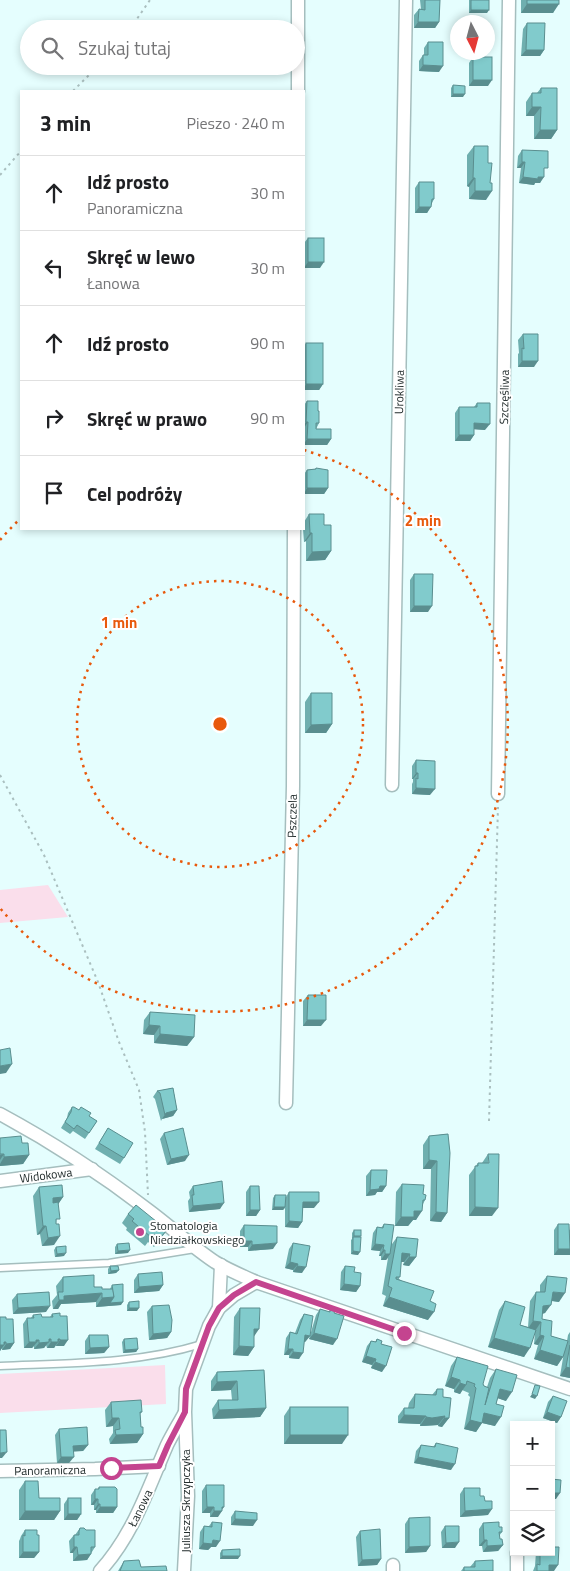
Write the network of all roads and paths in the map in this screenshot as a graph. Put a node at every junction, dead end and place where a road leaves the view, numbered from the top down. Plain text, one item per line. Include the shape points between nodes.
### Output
1 (150, 0) edge
2 (298, 0) edge
3 (406, 0) edge
4 (510, 0) edge
5 (136, 20) edge
6 (298, 20) edge
7 (89, 75) edge
8 (298, 75) edge
9 (75, 90) edge
10 (298, 90) edge
11 (20, 152) edge
12 (0, 175) edge
13 (294, 530) edge
14 (0, 775) edge
15 (392, 785) dead end
16 (498, 794) joint
17 (286, 1103) dead end
18 (0, 1114) edge
19 (489, 1121) dead end
20 (92, 1170) junction
21 (0, 1181) edge
22 (149, 1210) junction
23 (196, 1249) junction
24 (221, 1265) junction
25 (0, 1268) edge
26 (256, 1282) junction
27 (219, 1308) junction
28 (202, 1344) junction
29 (0, 1366) edge
30 (570, 1389) edge
31 (185, 1412) junction
32 (159, 1466) junction
33 (0, 1470) edge
34 (517, 1556) edge
35 (100, 1571) edge
36 (184, 1571) edge
37 (517, 1571) edge

1 - 5 path
2 - 6 street
3 - 15 street, Urokliwa
4 - 16 street, Szczęśliwa
7 - 9 path
8 - 10 street
11 - 12 path
13 - 17 street, Pszczela
14 - 22 path via 44,854 139,1090
16 - 19 path
18 - 20 street
20 - 21 street, Widokowa
20 - 22 street
22 - 23 street
23 - 24 street
23 - 25 lane via 109,1263
24 - 26 street
24 - 27 street, Juliusza Skrzypczyka
26 - 27 street, Juliusza Skrzypczyka
26 - 30 street
27 - 28 street, Juliusza Skrzypczyka
28 - 29 lane via 175,1352 127,1359
28 - 31 street, Juliusza Skrzypczyka via 186,1389
31 - 32 street, Łanowa
31 - 36 street, Juliusza Skrzypczyka via 188,1496
32 - 33 street, Panoramiczna
32 - 35 street, Łanowa via 121,1544
34 - 37 street

